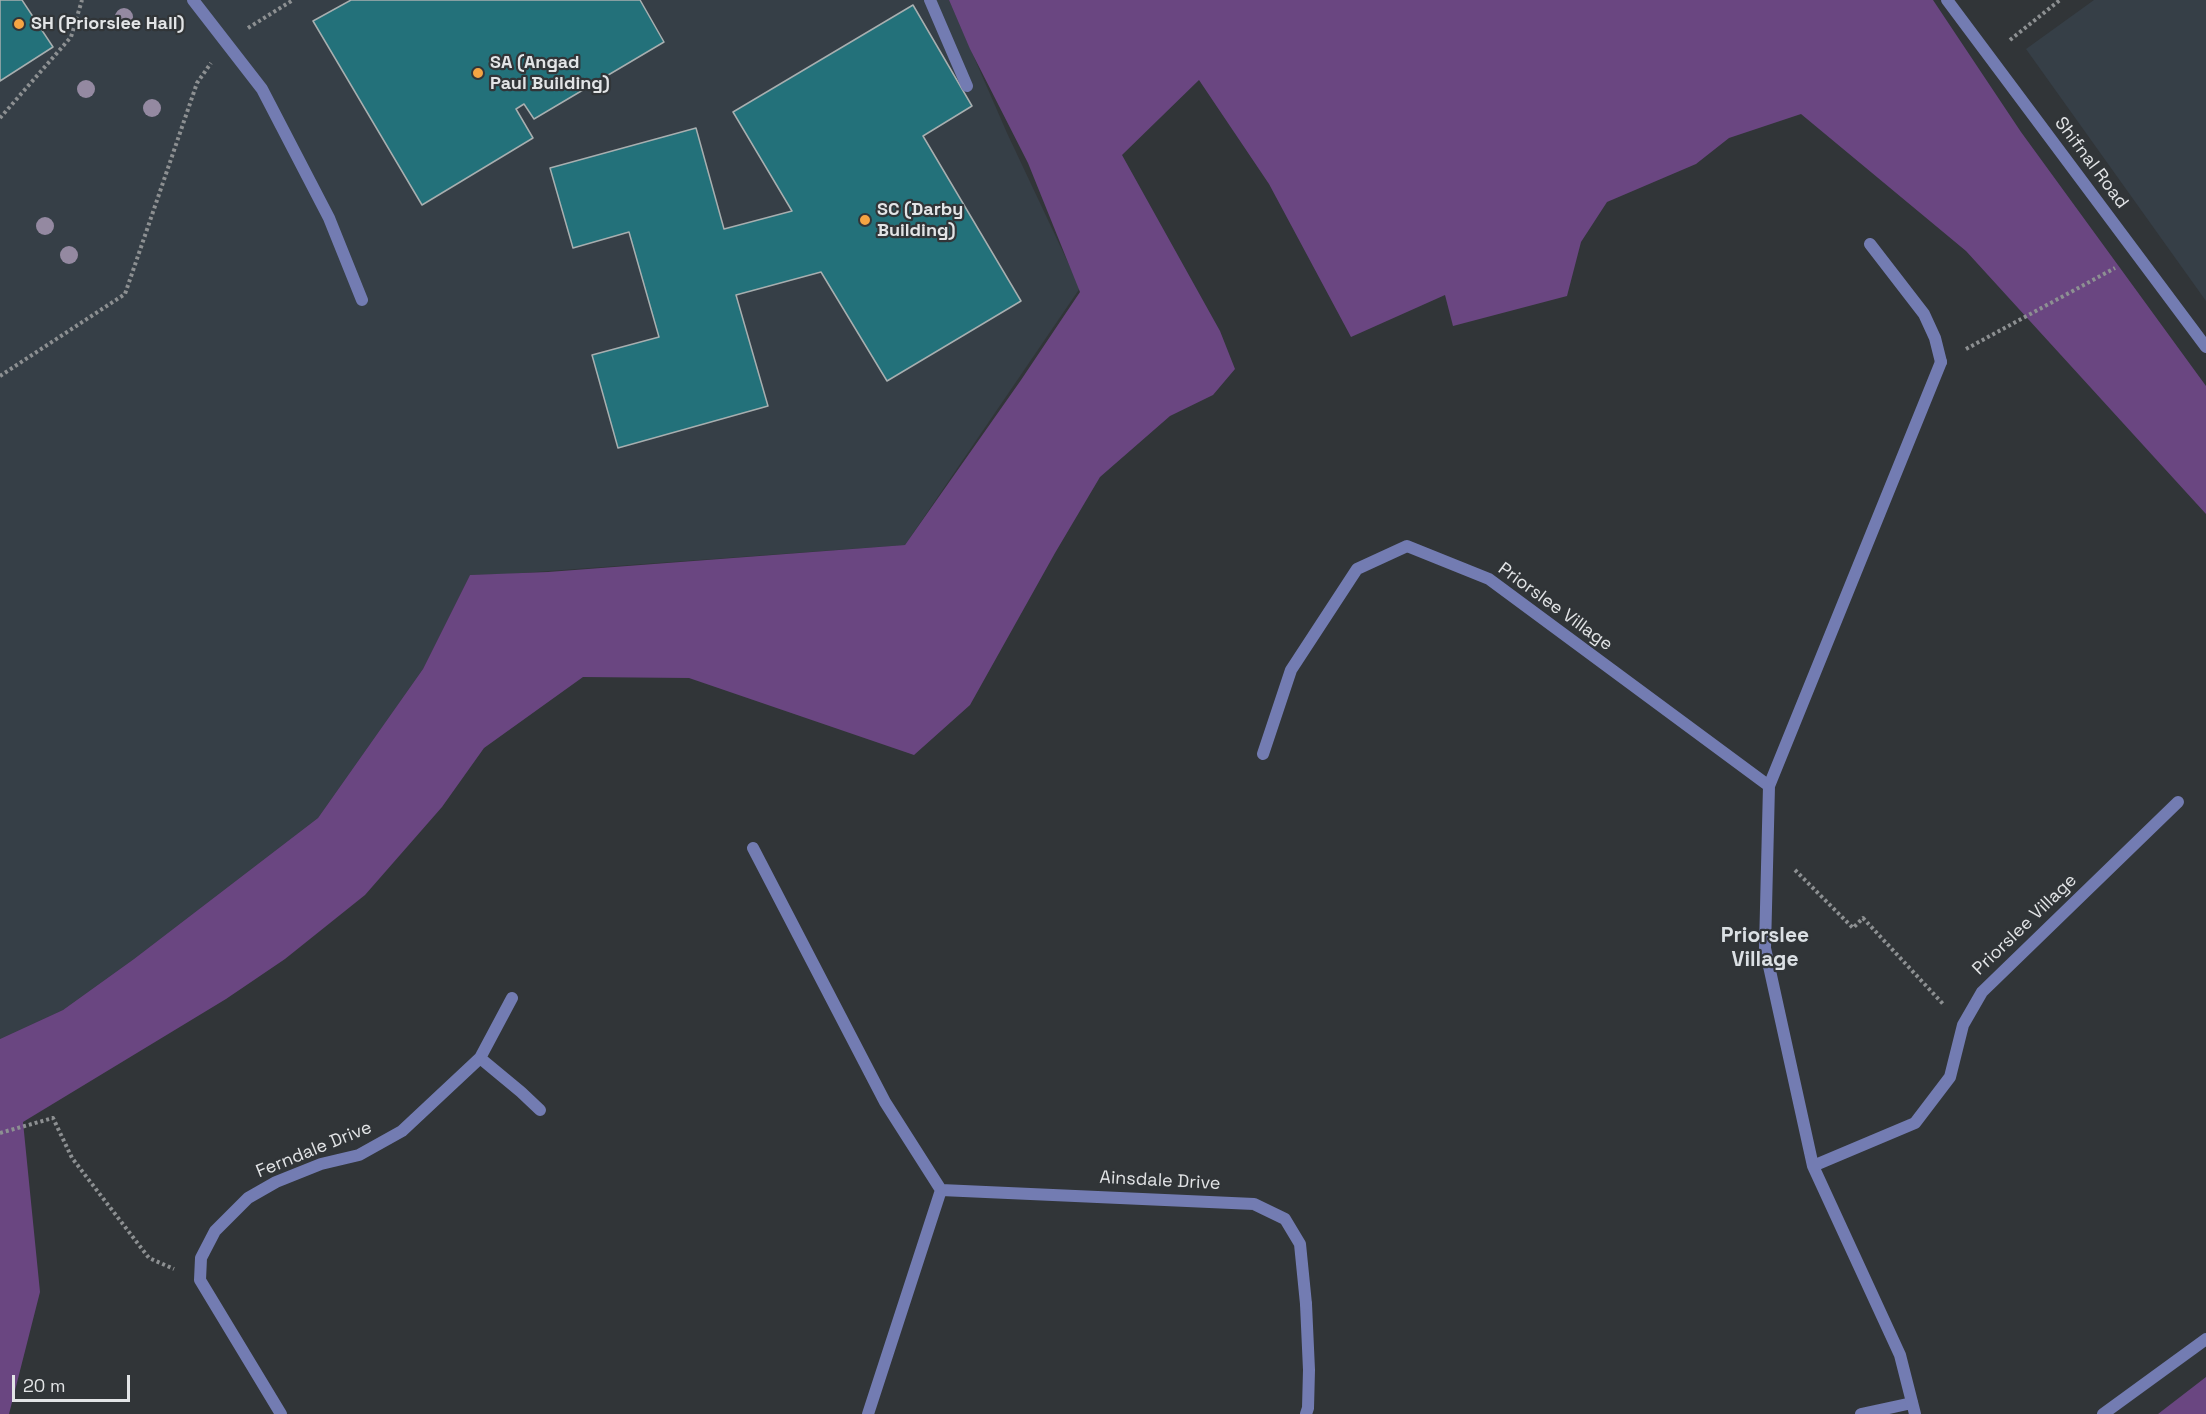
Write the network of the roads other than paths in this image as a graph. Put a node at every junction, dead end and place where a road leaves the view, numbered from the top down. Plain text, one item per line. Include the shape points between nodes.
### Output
1 (193, 0) edge
2 (930, 0) edge
3 (1947, 0) edge
4 (967, 86) dead end
5 (1870, 244) dead end
6 (362, 300) dead end
7 (2206, 348) edge
8 (1263, 754) dead end
9 (1769, 786) junction
10 (2178, 802) dead end
11 (753, 848) dead end
12 (512, 998) dead end
13 (480, 1058) junction
14 (540, 1110) dead end
15 (1813, 1166) junction
16 (941, 1190) junction
17 (2206, 1339) edge
18 (1913, 1409) edge
19 (281, 1414) edge
20 (868, 1414) edge
21 (1306, 1414) edge
22 (1861, 1414) edge
23 (2103, 1414) edge

1 - 6 street via 267,98 329,218
2 - 4 street
3 - 7 street, Shifnal Road
5 - 9 street via 1924,314 1941,362
8 - 9 street, Priorslee Village via 1291,670 1357,569 1407,546 1489,579
9 - 15 street via 1766,948
10 - 15 street, Priorslee Village via 1982,992 1963,1025 1950,1077 1915,1123
11 - 16 street via 885,1102
12 - 13 street, Ferndale Drive
13 - 14 street
13 - 19 street, Ferndale Drive via 402,1131 359,1155 321,1164 276,1182 248,1198 215,1231 201,1258 200,1280
15 - 18 street via 1900,1356
16 - 20 street
16 - 21 street, Ainsdale Drive via 1254,1204 1285,1219 1300,1244 1309,1370
17 - 23 street
18 - 22 street

